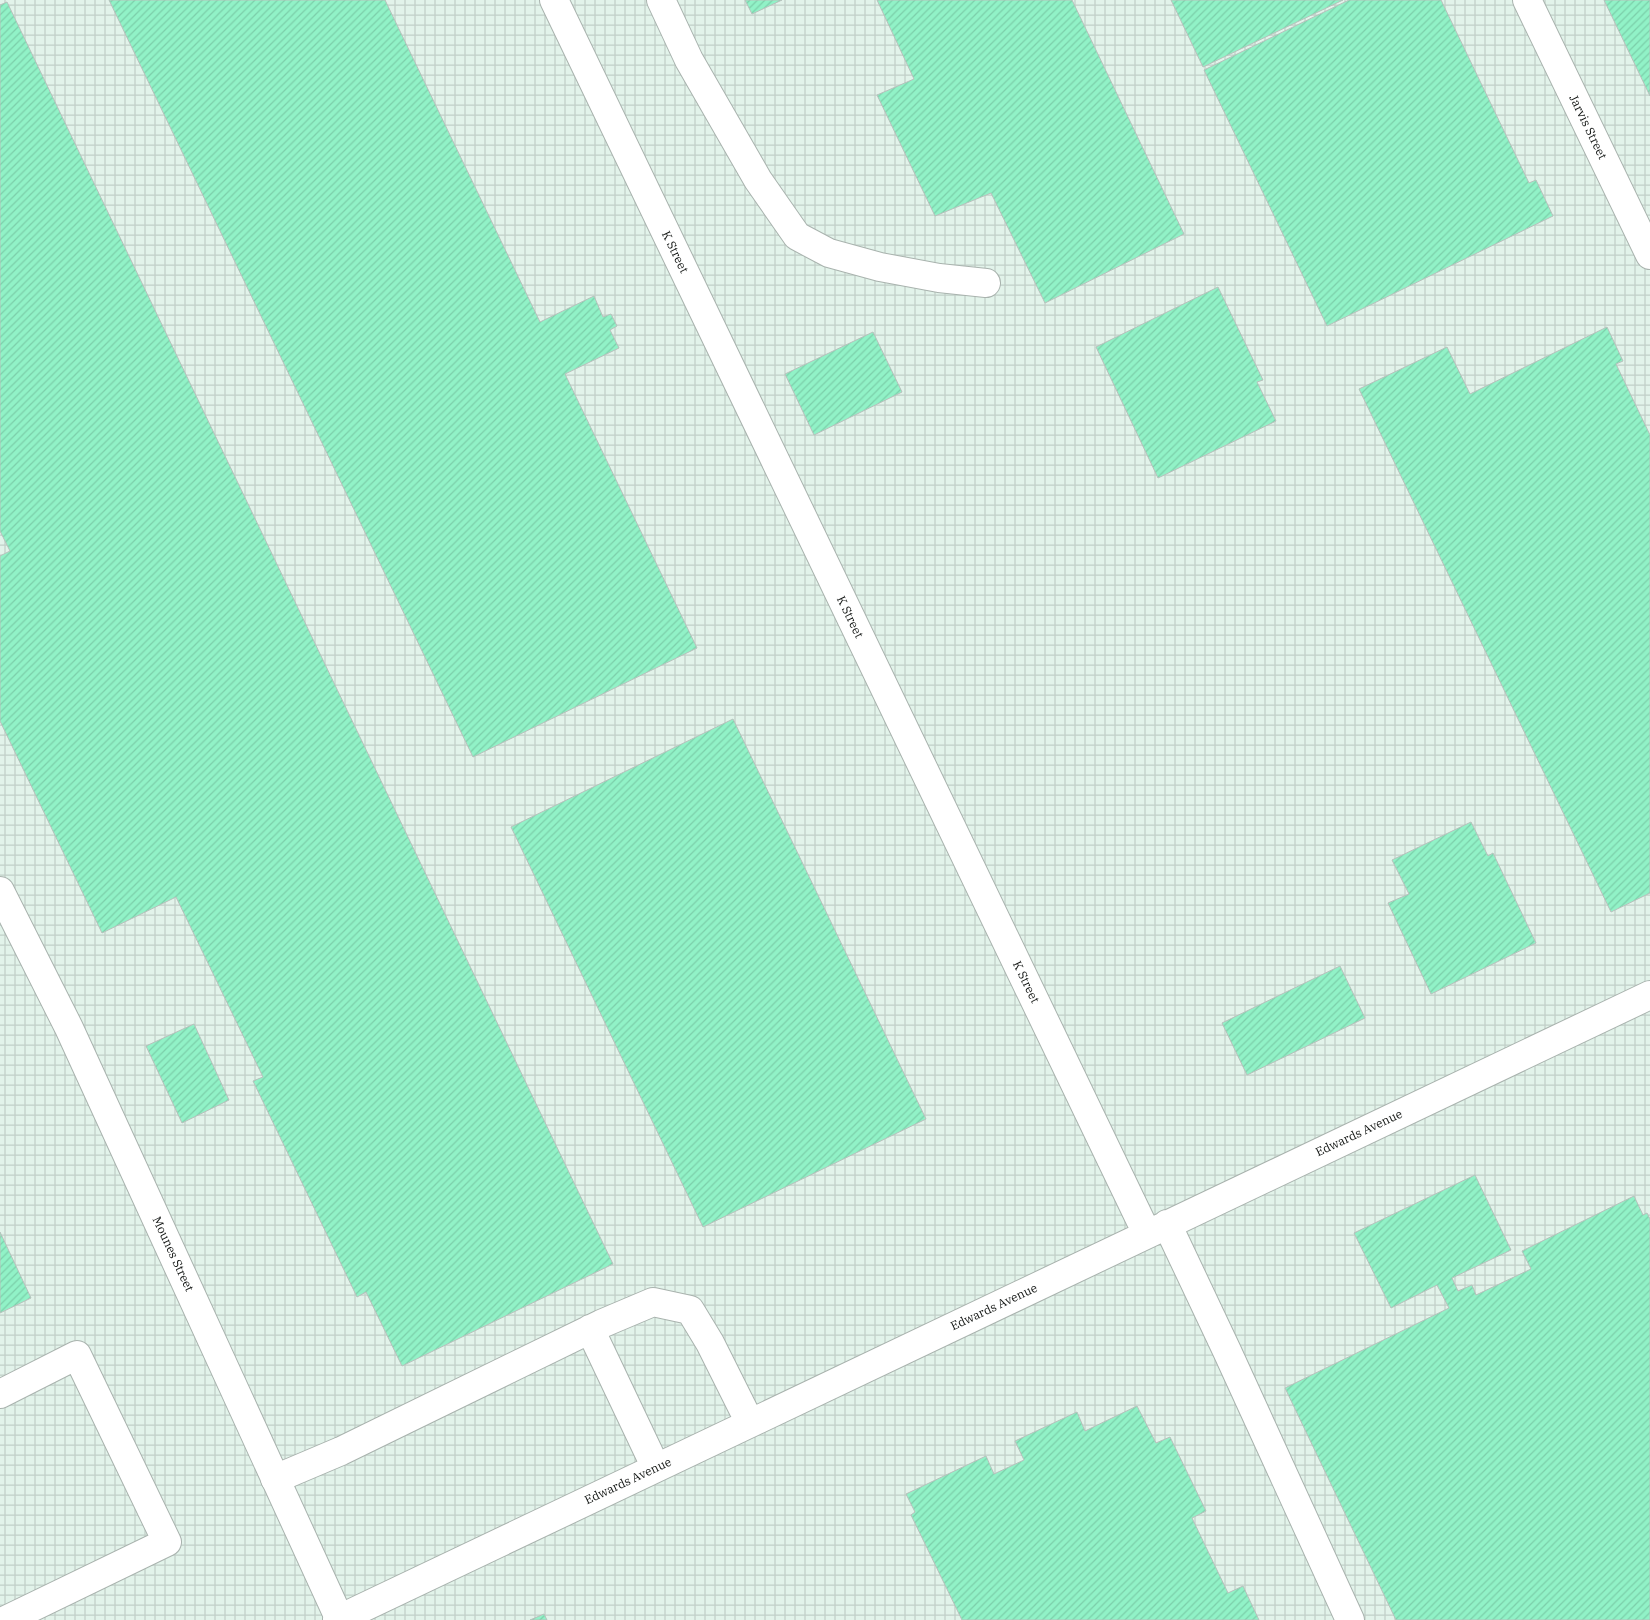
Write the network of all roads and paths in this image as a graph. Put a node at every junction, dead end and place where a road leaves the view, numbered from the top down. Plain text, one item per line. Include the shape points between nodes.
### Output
1 (554, 0) edge
2 (661, 0) edge
3 (1527, 0) edge
4 (1650, 255) edge
5 (986, 283) dead end
6 (0, 891) edge
7 (1650, 994) edge
8 (1157, 1229) junction
9 (590, 1329) junction
10 (0, 1394) edge
11 (750, 1423) junction
12 (656, 1468) junction
13 (275, 1479) junction
14 (6, 1620) edge
15 (339, 1620) edge
16 (1350, 1620) edge

1 - 8 street, K Street
2 - 5 street via 689,60 758,180 797,236 829,253 880,267
3 - 4 street, Jarvis Street
6 - 13 street, Mounes Street via 69,1028
7 - 8 street, Edwards Avenue
8 - 11 street, Edwards Avenue
8 - 16 street, K Street via 1227,1350
9 - 11 street via 652,1302 690,1310
9 - 12 street
9 - 13 street
10 - 14 street via 76,1355 167,1542
11 - 12 street, Edwards Avenue
12 - 15 street, Edwards Avenue
13 - 15 street, Mounes Street

